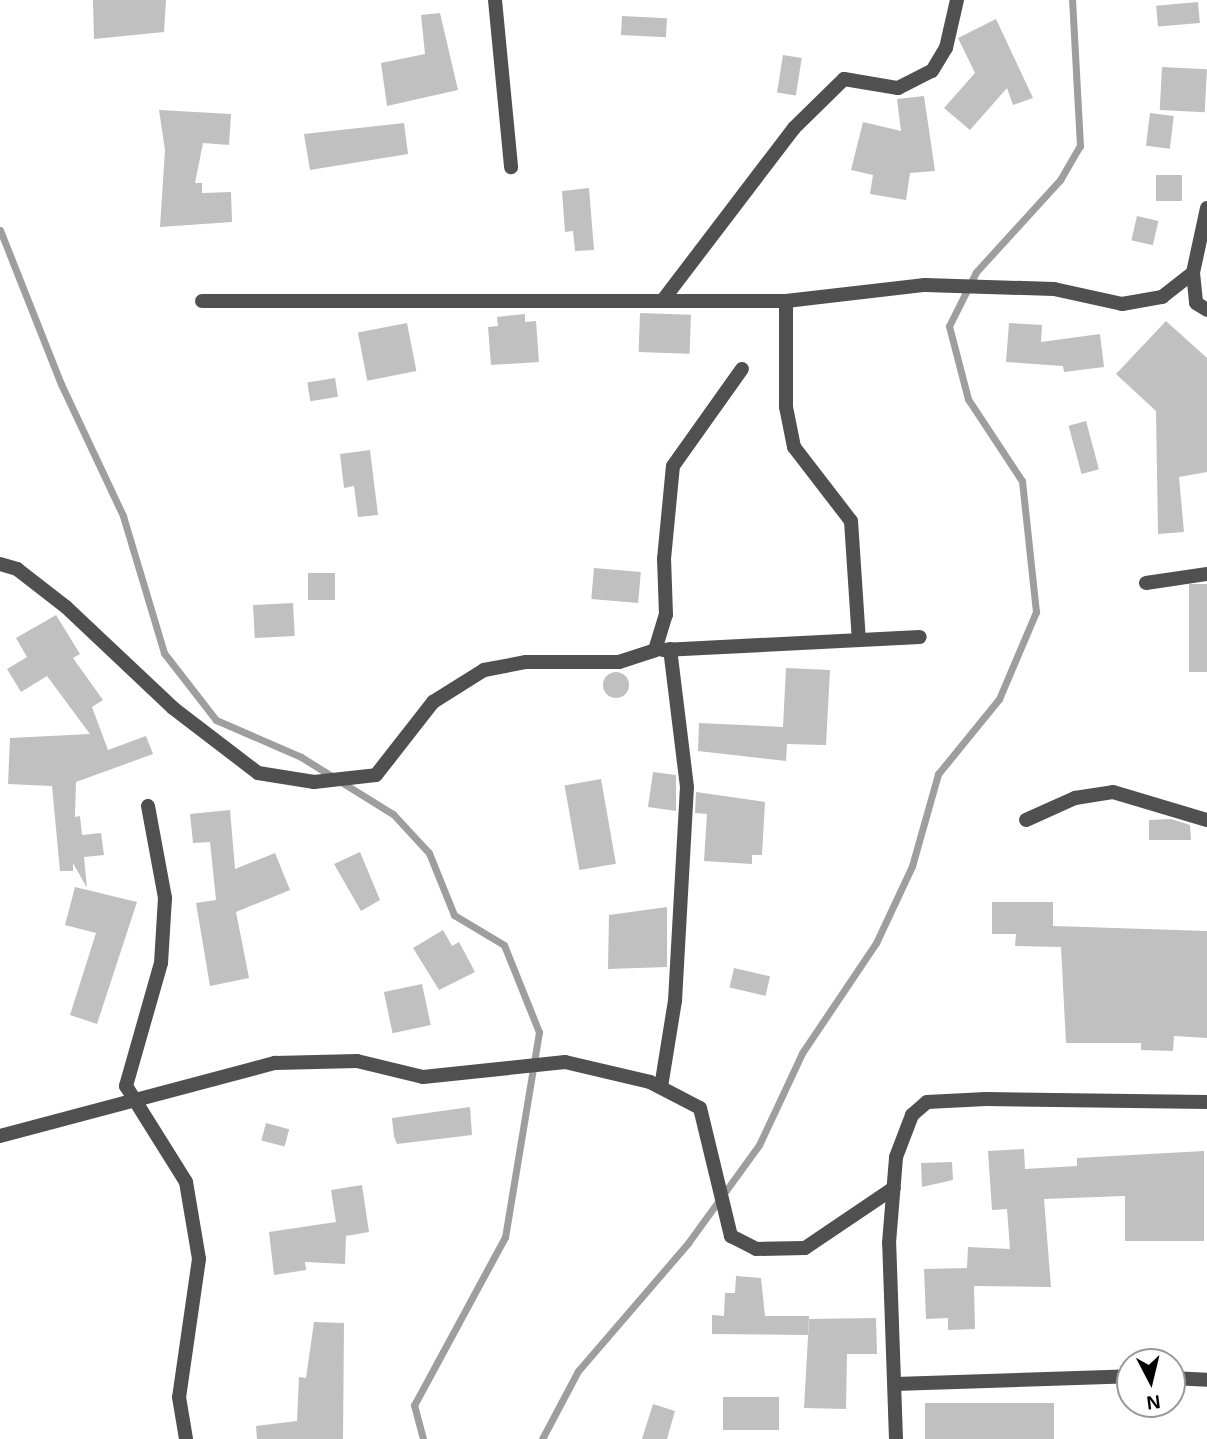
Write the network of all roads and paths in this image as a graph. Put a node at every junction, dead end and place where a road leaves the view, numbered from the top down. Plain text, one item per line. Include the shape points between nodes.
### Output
1 (495, 0) edge
2 (957, 0) edge
3 (511, 167) dead end
4 (1207, 208) edge
5 (1193, 274) junction
6 (663, 300) junction
7 (202, 301) dead end
8 (786, 301) junction
9 (1207, 310) edge
10 (743, 369) dead end
11 (0, 564) edge
12 (1207, 574) edge
13 (1146, 583) dead end
14 (920, 637) dead end
15 (859, 640) junction
16 (670, 649) junction
17 (655, 650) junction
18 (148, 806) dead end
19 (1026, 820) dead end
20 (1207, 820) edge
21 (661, 1087) junction
22 (133, 1099) junction
23 (1207, 1102) edge
24 (0, 1136) edge
25 (894, 1188) junction
26 (1116, 1376) edge
27 (1186, 1379) edge
28 (1207, 1380) edge
29 (895, 1384) junction
30 (186, 1439) edge
31 (895, 1439) edge

1 - 3 street
2 - 6 street via 946,48 932,71 898,88 844,79 794,128
4 - 5 street
5 - 8 street via 1162,297 1122,304 1054,289 987,285
5 - 9 street via 1196,303
6 - 7 street
6 - 8 street
8 - 15 street via 786,407 794,447 851,522
10 - 17 street via 673,466 664,559 666,615
11 - 17 street via 16,569 66,607 173,708 258,773 289,781 376,775 433,702 484,670 526,662 620,662
12 - 13 street
14 - 15 street
15 - 16 street
16 - 17 street
16 - 21 street via 687,787 675,1000
18 - 22 street via 165,898 161,963 130,1060 126,1086
19 - 20 street via 1075,797 1113,792
21 - 22 street via 565,1062 423,1077 318,1058
21 - 25 street via 700,1108 731,1236 755,1249 805,1248
22 - 24 street
22 - 30 street via 186,1182 199,1259 179,1397
23 - 25 street via 927,1102 912,1115 896,1157
25 - 29 street via 889,1287
26 - 29 street
27 - 28 street
29 - 31 street

